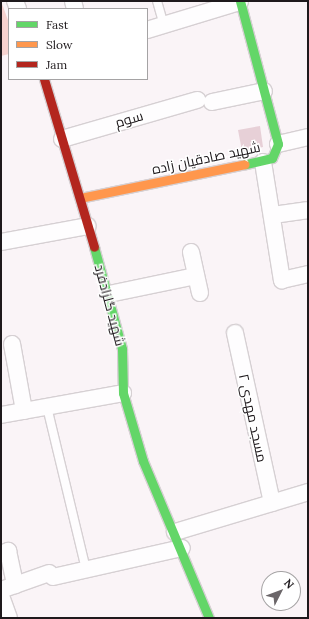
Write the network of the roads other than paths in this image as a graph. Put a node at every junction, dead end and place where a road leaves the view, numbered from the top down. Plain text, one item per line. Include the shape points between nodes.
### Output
1 (157, 1) edge
2 (240, 2) edge
3 (164, 25) junction
4 (148, 30) edge
5 (44, 80) edge
6 (264, 91) junction
7 (308, 137) edge
8 (62, 139) junction
9 (278, 144) junction
10 (263, 162) junction
11 (80, 198) junction
12 (307, 210) edge
13 (273, 215) junction
14 (88, 226) junction
15 (1, 242) edge
16 (191, 252) dead end
17 (308, 274) edge
18 (196, 276) junction
19 (200, 293) dead end
20 (109, 294) junction
21 (235, 333) dead end
22 (12, 344) dead end
23 (123, 393) junction
24 (47, 407) junction
25 (24, 411) junction
26 (1, 415) edge
27 (308, 492) edge
28 (272, 503) junction
29 (175, 532) junction
30 (182, 548) junction
31 (1, 554) edge
32 (86, 570) junction
33 (8, 587) edge
34 (1, 596) edge
35 (9, 618) edge
36 (209, 618) edge

1 - 3 lane
2 - 3 street
2 - 6 street, شهید صادقیان زاده
3 - 4 street
5 - 8 street, شهید گلزادفرد
6 - 8 street, سوم via 204,101
6 - 9 street, شهید صادقیان زاده
7 - 9 street
8 - 11 street, شهید گلزادفرد
9 - 10 street, شهید صادقیان زاده via 272,158
10 - 11 street, شهید صادقیان زاده
10 - 13 street
11 - 14 street, شهید گلزادفرد
12 - 13 street
13 - 17 street via 282,280
14 - 15 street
14 - 20 street, شهید گلزادفرد
16 - 18 street
18 - 19 street
18 - 20 street
20 - 23 street, شهید گلزادفرد via 122,349
21 - 28 street, مسجد مهدی ۲
22 - 25 street
23 - 24 street
23 - 29 street, شهید گلزادفرد via 143,461
24 - 25 street
24 - 32 lane
25 - 26 street
27 - 28 street
28 - 29 street
29 - 30 street, شهید گلزادفرد
30 - 32 street
30 - 36 street, شهید گلزادفرد
31 - 33 street via 8,551
32 - 33 street via 51,575
34 - 35 street

